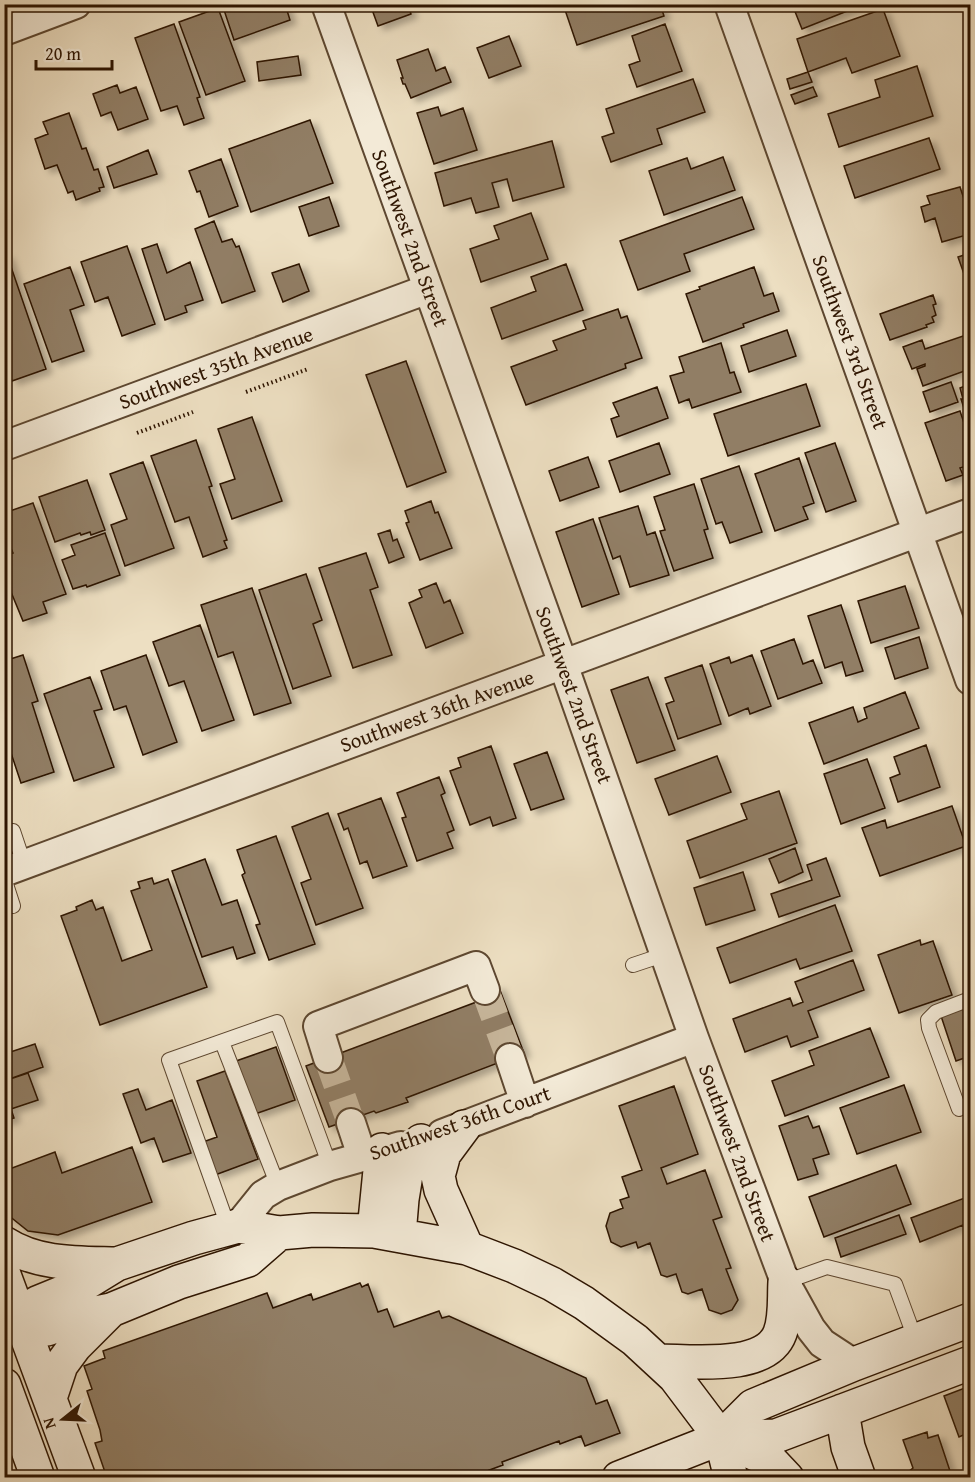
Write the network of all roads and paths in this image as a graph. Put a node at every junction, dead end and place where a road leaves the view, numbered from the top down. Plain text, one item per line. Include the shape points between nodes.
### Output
1 (76, 4) edge
2 (326, 4) edge
3 (729, 4) edge
4 (4, 31) edge
5 (428, 289) junction
6 (308, 369) dead end
7 (246, 392) dead end
8 (193, 412) dead end
9 (137, 433) dead end
10 (4, 446) edge
11 (970, 513) edge
12 (918, 533) junction
13 (563, 664) junction
14 (970, 680) edge
15 (13, 831) dead end
16 (11, 871) edge
17 (13, 906) dead end
18 (666, 954) junction
19 (633, 965) dead end
20 (485, 990) tunnel mouth
21 (970, 999) edge
22 (694, 1038) junction
23 (222, 1042) junction
24 (328, 1058) tunnel mouth
25 (510, 1058) tunnel mouth
26 (525, 1103) junction
27 (959, 1109) dead end
28 (351, 1123) tunnel mouth
29 (464, 1127) junction
30 (421, 1141) junction
31 (372, 1153) junction
32 (330, 1166) junction
33 (278, 1186) junction
34 (233, 1228) junction
35 (279, 1233) junction
36 (387, 1233) junction
37 (4, 1243) edge
38 (466, 1248) junction
39 (117, 1264) junction
40 (4, 1275) edge
41 (785, 1282) junction
42 (111, 1310) junction
43 (970, 1320) edge
44 (13, 1326) edge
45 (916, 1341) junction
46 (659, 1361) junction
47 (970, 1363) edge
48 (854, 1364) junction
49 (4, 1385) edge
50 (50, 1398) junction
51 (842, 1411) junction
52 (721, 1437) junction
53 (38, 1478) edge
54 (79, 1478) edge
55 (619, 1478) edge
56 (731, 1478) edge
57 (787, 1478) edge
58 (859, 1478) edge

1 - 4 street
2 - 5 street, Southwest 2nd Street
3 - 12 street, Southwest 3rd Street
5 - 10 street, Southwest 35th Avenue
5 - 13 street, Southwest 2nd Street
6 - 7 path
8 - 9 path
11 - 12 street, Southwest 36th Avenue
12 - 13 street, Southwest 36th Avenue
12 - 14 street, Southwest 3rd Street
13 - 16 street, Southwest 36th Avenue
13 - 18 street, Southwest 2nd Street
15 - 16 lane
16 - 17 lane
18 - 19 lane
18 - 22 street, Southwest 2nd Street
20 - 24 street via 476,966 318,1026
21 - 27 lane via 936,1012 928,1020
22 - 26 street, Southwest 36th Court
22 - 41 street, Southwest 2nd Street
23 - 32 lane via 277,1022
23 - 33 lane
23 - 34 lane via 169,1060
25 - 26 street
26 - 29 street, Southwest 36th Court
28 - 31 street
29 - 30 street, Southwest 36th Court
29 - 38 street via 444,1154 438,1176
30 - 31 street, Southwest 36th Court
30 - 36 street via 408,1162 402,1199
31 - 32 street, Southwest 36th Court
31 - 36 street
32 - 33 street, Southwest 36th Court
33 - 34 street, Southwest 36th Court via 263,1195
34 - 35 street
34 - 39 street
35 - 36 street
35 - 42 street via 248,1260
36 - 38 street
37 - 39 street via 33,1257
38 - 46 street via 514,1266 576,1298
39 - 44 street via 86,1283 37,1303
40 - 44 street
41 - 45 lane via 827,1267 895,1284
41 - 46 street via 780,1335 759,1354 744,1360
41 - 48 street, Southwest 2nd Street via 822,1343
42 - 44 street via 47,1329
42 - 50 street via 61,1365
43 - 45 street
44 - 50 street
45 - 48 street
46 - 52 street
47 - 51 street
48 - 52 street via 753,1406
49 - 53 street
50 - 54 street
51 - 52 street via 776,1436
51 - 58 street via 848,1447
52 - 55 street
52 - 56 street
52 - 57 street via 771,1461

